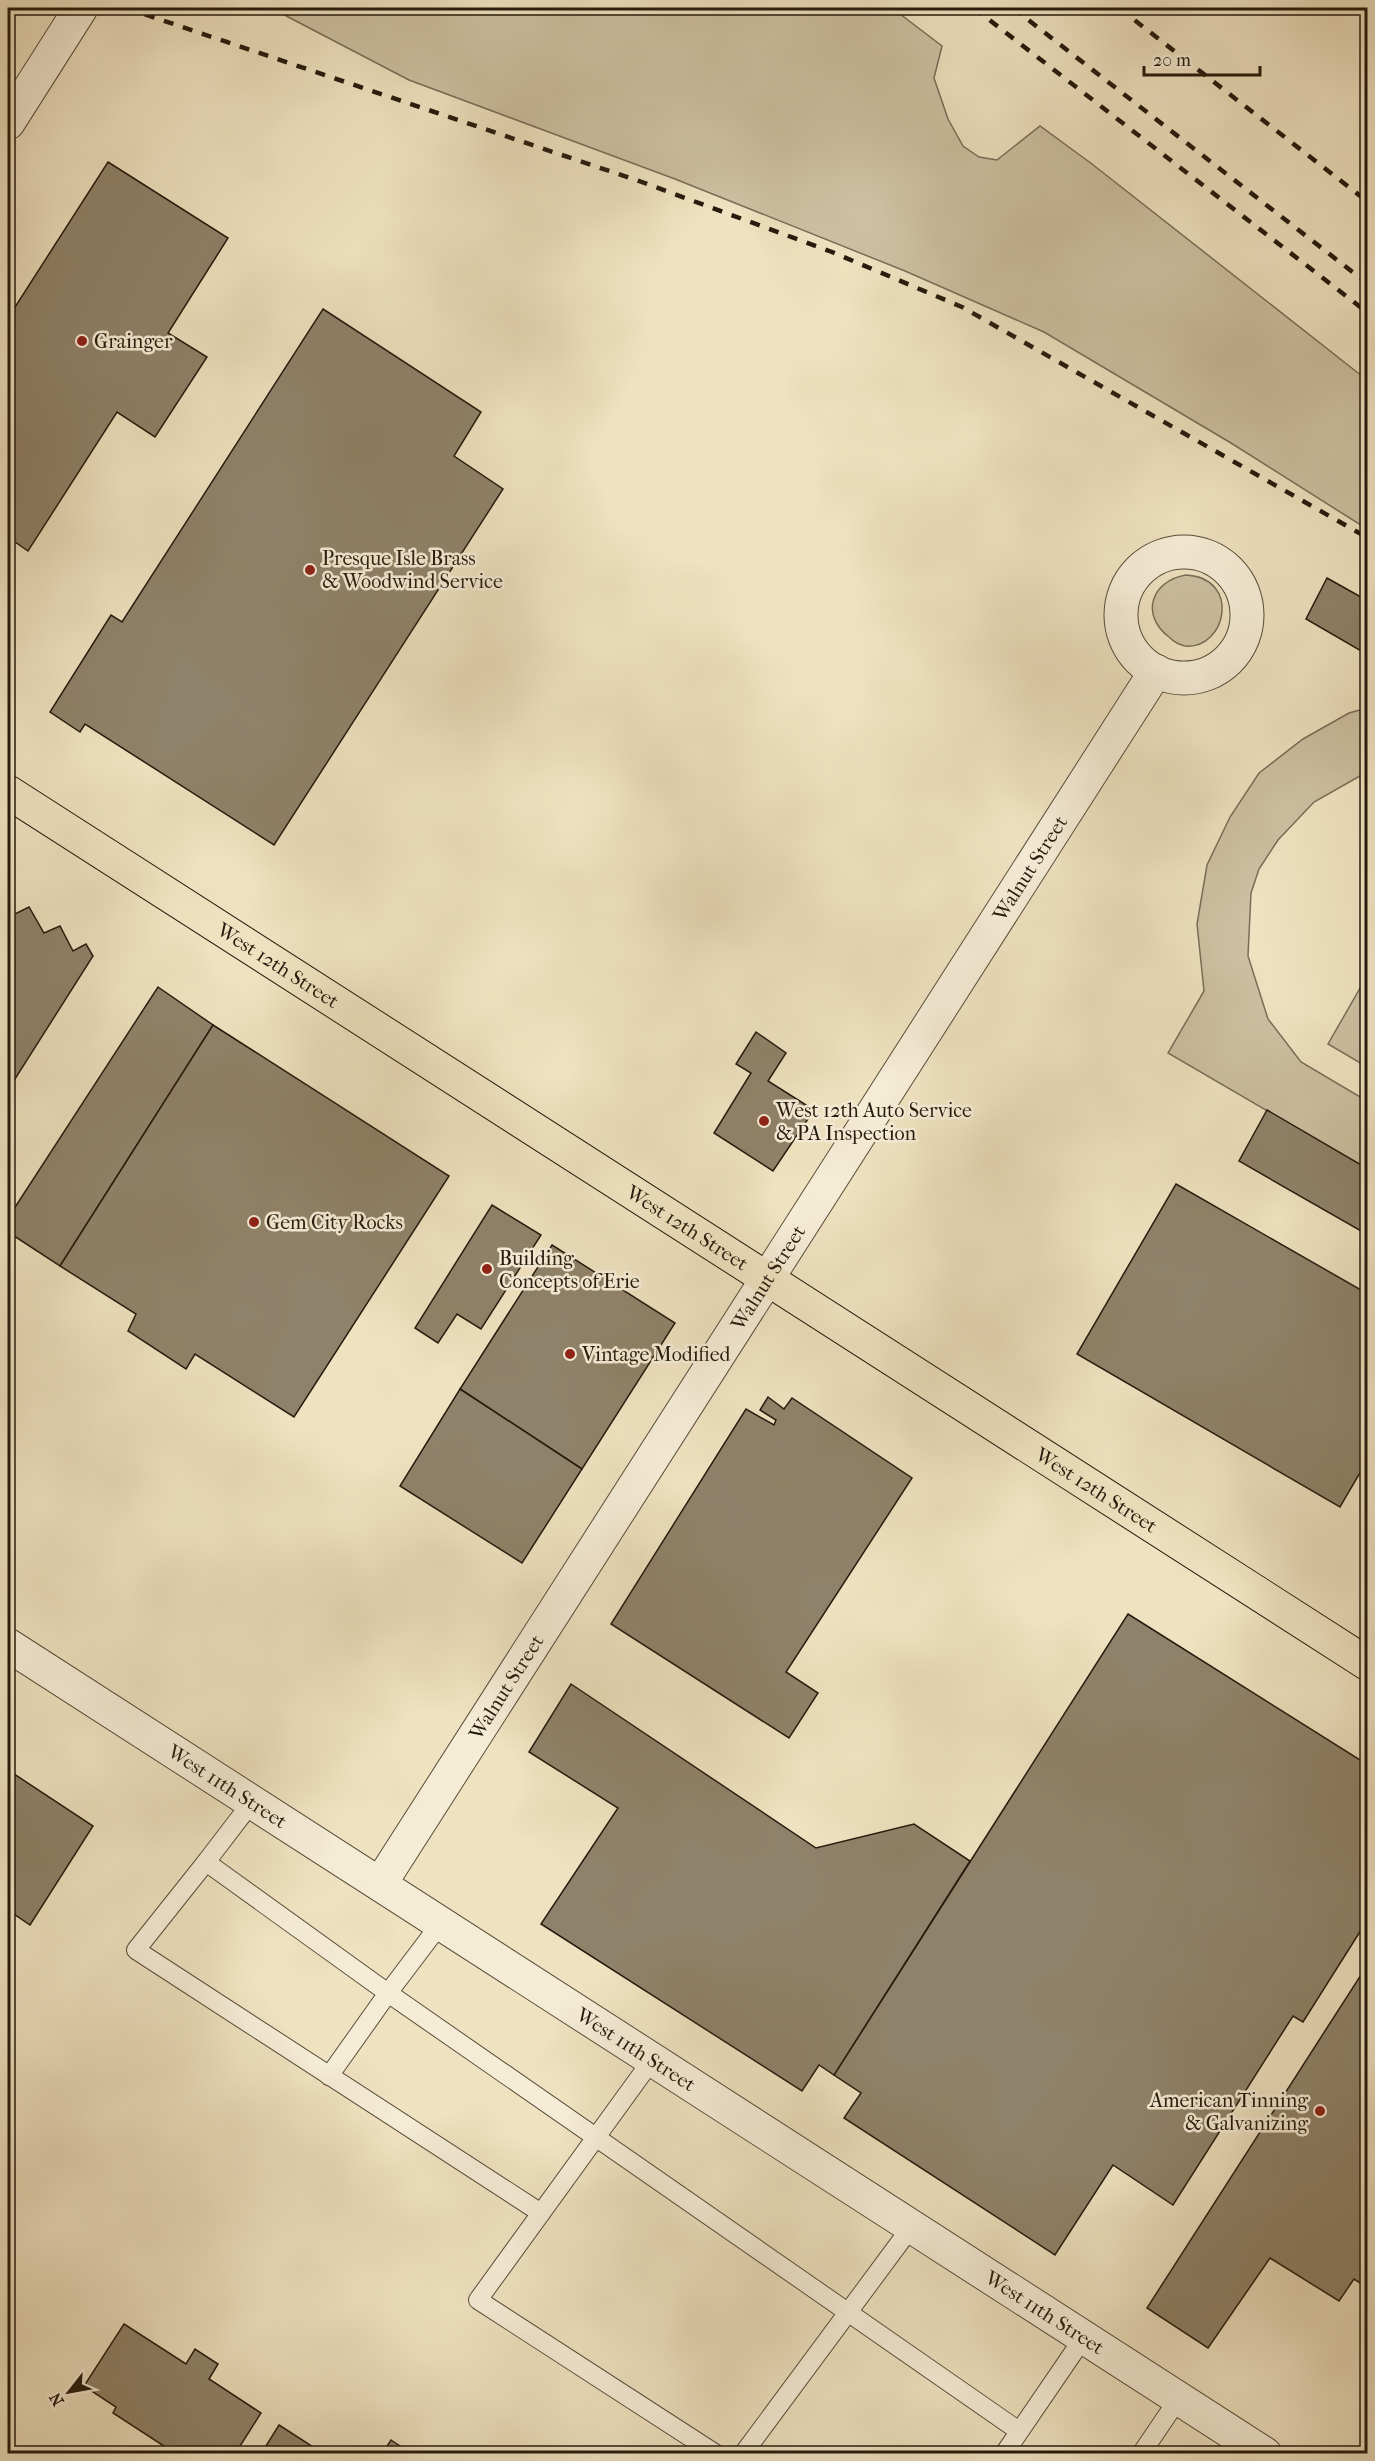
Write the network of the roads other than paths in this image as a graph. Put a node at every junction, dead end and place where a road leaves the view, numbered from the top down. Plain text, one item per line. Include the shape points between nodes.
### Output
1 (81, 8) edge
2 (8, 123) edge
3 (1156, 671) dead end
4 (8, 792) edge
5 (767, 1279) junction
6 (8, 1645) edge
7 (1368, 1664) edge
8 (252, 1802) junction
9 (206, 1862) junction
10 (380, 1884) junction
11 (441, 1923) junction
12 (388, 1993) junction
13 (652, 2060) junction
14 (329, 2076) junction
15 (596, 2137) junction
16 (541, 2213) junction
17 (912, 2226) junction
18 (849, 2313) junction
19 (1084, 2337) junction
20 (1179, 2398) junction
21 (1019, 2431) junction
22 (1257, 2451) edge
23 (716, 2454) edge
24 (743, 2454) edge
25 (1004, 2454) edge
26 (1141, 2454) edge

1 - 2 street
3 - 5 street, Walnut Street
4 - 5 main road, West 12th Street
5 - 7 main road, West 12th Street
5 - 10 street, Walnut Street
6 - 8 street, West 11th Street
8 - 9 lane
8 - 10 street, West 11th Street
9 - 12 lane
9 - 14 lane via 136,1950
10 - 11 street, West 11th Street
11 - 12 lane
11 - 13 street, West 11th Street
12 - 14 lane
12 - 15 lane
13 - 15 lane
13 - 17 street, West 11th Street
14 - 16 lane
15 - 16 lane
15 - 18 lane
16 - 23 lane via 478,2300
17 - 18 lane
17 - 19 street, West 11th Street
18 - 21 lane
18 - 24 lane
19 - 20 street, West 11th Street
19 - 21 lane
20 - 22 street, West 11th Street
20 - 26 lane
21 - 25 lane

